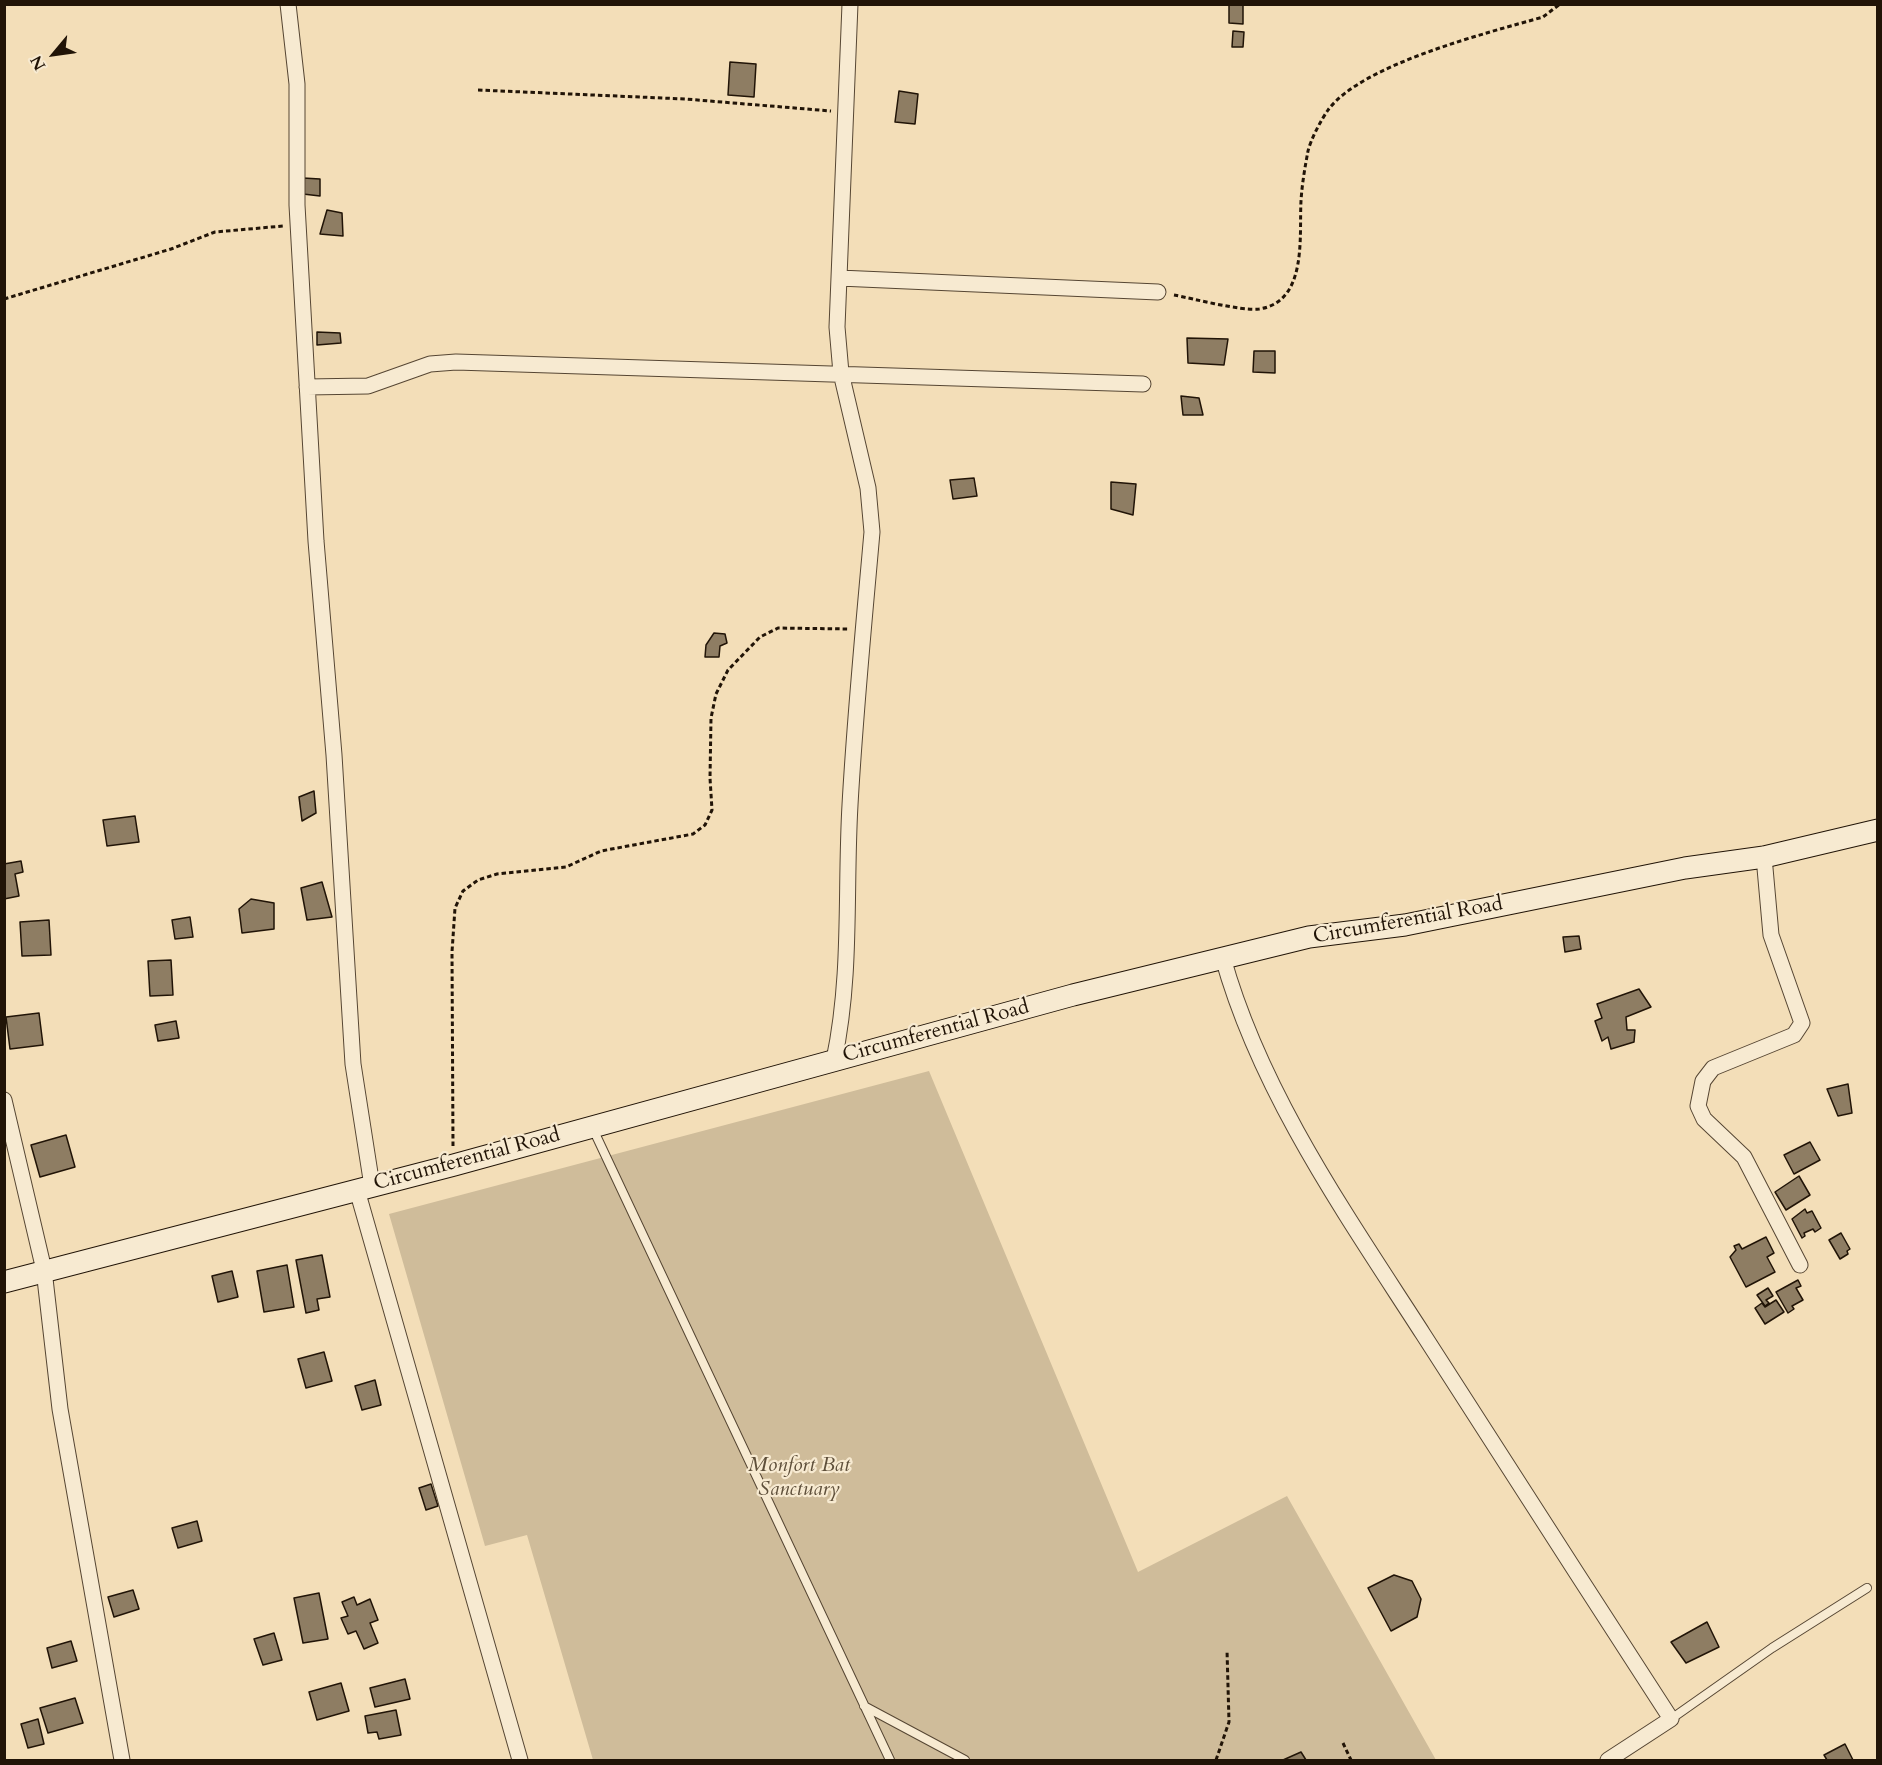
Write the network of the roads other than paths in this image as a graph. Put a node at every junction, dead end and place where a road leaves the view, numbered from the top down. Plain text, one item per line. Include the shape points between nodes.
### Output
1 (288, 4) edge
2 (850, 4) edge
3 (839, 278) junction
4 (1158, 292) road end
5 (841, 373) junction
6 (1143, 384) dead end
7 (308, 387) junction
8 (1878, 830) edge
9 (1764, 857) junction
10 (1223, 958) junction
11 (834, 1060) junction
12 (4, 1100) edge
13 (592, 1126) junction
14 (365, 1188) junction
15 (1800, 1265) dead end
16 (44, 1270) junction
17 (4, 1282) edge
18 (1868, 1588) dead end
19 (864, 1706) junction
20 (1671, 1719) junction
21 (122, 1761) edge
22 (520, 1761) edge
23 (890, 1761) edge
24 (965, 1761) edge
25 (1608, 1761) edge

1 - 7 street via 297,84 298,226
2 - 3 street
3 - 4 street
3 - 5 street via 837,327
5 - 6 street
5 - 7 street via 456,362 430,364 368,386
5 - 11 street via 872,512 850,807 846,980
7 - 14 street via 353,1065
8 - 9 main road, Circumferential Road
9 - 10 main road, Circumferential Road via 1685,868 1405,925 1309,938
9 - 15 street via 1771,935 1802,1023 1794,1035 1713,1068 1703,1081 1698,1106 1704,1119 1744,1157
10 - 11 main road, Circumferential Road
10 - 20 street via 1236,1003 1299,1135 1380,1268
11 - 13 main road, Circumferential Road
12 - 16 street
13 - 14 main road, Circumferential Road
13 - 19 lane
14 - 16 main road, Circumferential Road
14 - 22 street
16 - 17 main road, Circumferential Road
16 - 21 street via 60,1409
18 - 20 lane via 1755,1659
19 - 23 lane
19 - 24 lane
20 - 25 street

